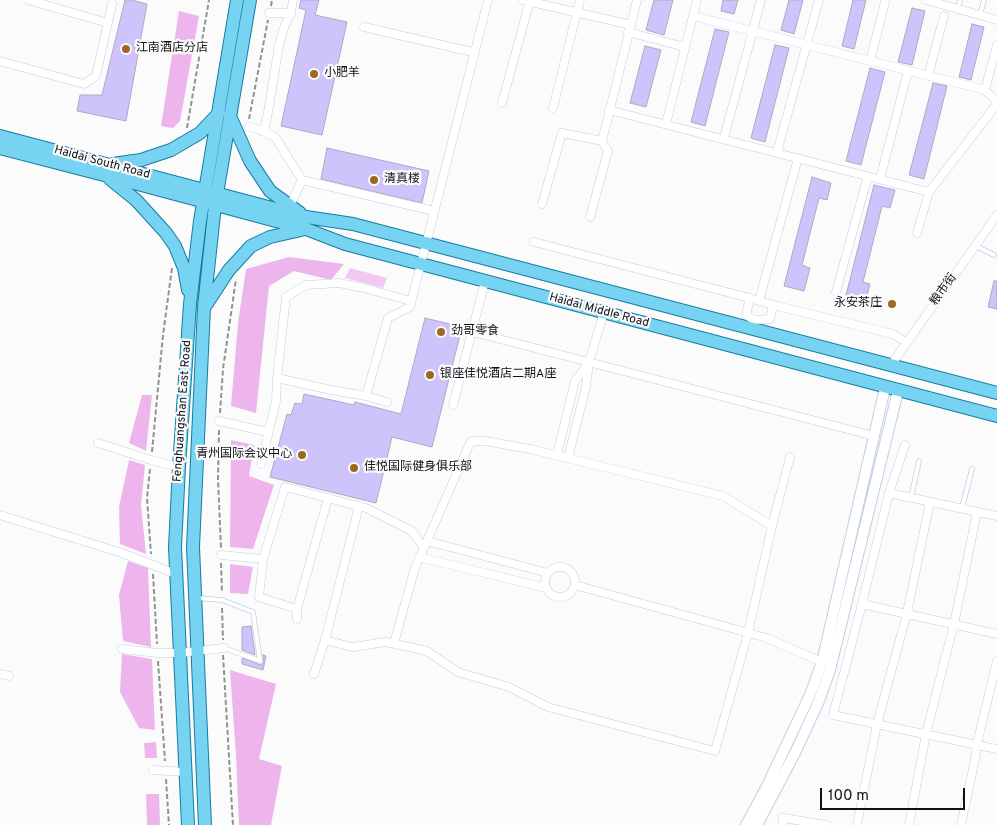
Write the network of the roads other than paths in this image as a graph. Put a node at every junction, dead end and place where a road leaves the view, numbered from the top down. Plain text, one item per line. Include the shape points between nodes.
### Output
1 (28, 0) edge
2 (237, 0) edge
3 (250, 0) edge
4 (293, 0) edge
5 (488, 0) edge
6 (527, 0) edge
7 (580, 0) edge
8 (637, 0) edge
9 (697, 0) edge
10 (762, 0) edge
11 (819, 0) edge
12 (926, 0) edge
13 (960, 0) edge
14 (984, 0) edge
15 (936, 1) edge
16 (885, 2) dead end
17 (112, 4) dead end
18 (958, 9) junction
19 (269, 13) road end
20 (291, 13) junction
21 (577, 13) junction
22 (980, 15) junction
23 (693, 16) junction
24 (944, 16) dead end
25 (997, 20) edge
26 (108, 23) junction
27 (364, 27) dead end
28 (630, 29) junction
29 (753, 32) junction
30 (806, 45) junction
31 (997, 45) edge
32 (685, 48) junction
33 (475, 52) junction
34 (0, 61) edge
35 (870, 61) junction
36 (908, 71) junction
37 (928, 76) junction
38 (985, 90) junction
39 (502, 103) dead end
40 (997, 103) edge
41 (553, 108) dead end
42 (609, 110) junction
43 (224, 115) junction
44 (666, 124) junction
45 (249, 127) road end
46 (264, 132) junction
47 (0, 136) edge
48 (724, 138) junction
49 (602, 141) junction
50 (0, 148) edge
51 (777, 152) junction
52 (798, 158) junction
53 (106, 170) junction
54 (881, 175) dead end
55 (868, 176) junction
56 (302, 180) junction
57 (928, 192) junction
58 (204, 196) junction
59 (216, 200) junction
60 (542, 204) dead end
61 (290, 206) junction
62 (434, 211) junction
63 (997, 215) edge
64 (590, 217) dead end
65 (306, 223) junction
66 (917, 233) dead end
67 (534, 242) dead end
68 (426, 244) junction
69 (975, 246) junction
70 (994, 256) dead end
71 (421, 264) junction
72 (484, 281) junction
73 (836, 292) dead end
74 (750, 298) junction
75 (411, 301) junction
76 (759, 301) junction
77 (190, 304) junction
78 (773, 304) junction
79 (204, 307) junction
80 (604, 312) junction
81 (752, 324) junction
82 (469, 331) dead end
83 (907, 343) junction
84 (589, 362) junction
85 (892, 365) junction
86 (277, 378) junction
87 (892, 389) junction
88 (997, 393) edge
89 (366, 396) junction
90 (387, 402) dead end
91 (453, 405) dead end
92 (997, 416) edge
93 (220, 421) road end
94 (268, 432) junction
95 (874, 436) junction
96 (98, 443) dead end
97 (904, 445) dead end
98 (557, 456) junction
99 (790, 457) dead end
100 (568, 458) junction
101 (919, 461) dead end
102 (261, 464) dead end
103 (179, 467) junction
104 (972, 469) dead end
105 (888, 493) junction
106 (328, 498) junction
107 (911, 498) junction
108 (930, 502) junction
109 (359, 506) junction
110 (962, 509) junction
111 (977, 512) junction
112 (0, 515) edge
113 (997, 516) edge
114 (772, 526) junction
115 (425, 544) junction
116 (221, 555) road end
117 (419, 558) junction
118 (263, 559) junction
119 (548, 573) junction
120 (176, 574) junction
121 (575, 585) junction
122 (546, 588) junction
123 (195, 598) junction
124 (862, 604) junction
125 (298, 609) junction
126 (906, 613) junction
127 (296, 619) dead end
128 (954, 624) junction
129 (748, 633) junction
130 (997, 634) edge
131 (324, 640) junction
132 (394, 643) junction
133 (224, 648) joint
134 (122, 649) dead end
135 (197, 651) junction
136 (180, 653) junction
137 (997, 661) edge
138 (822, 662) junction
139 (0, 674) edge
140 (314, 674) dead end
141 (9, 676) dead end
142 (877, 724) junction
143 (926, 734) junction
144 (977, 744) junction
145 (997, 749) edge
146 (153, 770) dead end
147 (186, 772) junction
148 (188, 825) edge
149 (205, 825) edge
150 (746, 825) edge
151 (757, 825) edge
152 (782, 825) edge
153 (826, 825) edge
154 (856, 825) edge
155 (909, 825) edge
156 (961, 825) edge

1 - 26 street
2 - 43 main road, Fenghuangshan East Road
3 - 43 main road, Fenghuangshan East Road
4 - 20 street
5 - 33 street
6 - 21 street
6 - 39 street
7 - 21 street
8 - 28 street
9 - 23 street
10 - 29 street
11 - 30 street
12 - 15 street
13 - 18 lane
14 - 22 lane
15 - 18 street
16 - 35 street
17 - 26 street
18 - 22 street
19 - 20 street
20 - 46 street via 279,45
21 - 28 street
21 - 41 street
22 - 25 street
23 - 29 street
23 - 32 street
24 - 37 street
26 - 34 street via 96,76 84,84
27 - 33 street
28 - 32 street
28 - 42 street
29 - 30 street
29 - 48 street
30 - 35 street
30 - 51 street
31 - 38 street
32 - 44 street
33 - 62 street
35 - 36 street
36 - 37 street
36 - 54 street
37 - 38 street
38 - 40 street
40 - 57 street
42 - 44 street
42 - 49 street
43 - 53 main road via 171,150
43 - 58 main road, Fenghuangshan East Road
43 - 59 main road, Fenghuangshan East Road
43 - 61 main road via 270,191
44 - 48 street
45 - 46 street
46 - 56 street via 275,137
47 - 53 main road, Haidai South Road
48 - 51 street
49 - 60 street via 562,133
49 - 64 street via 608,151
50 - 53 main road, Haidai South Road
51 - 52 street
52 - 55 street
52 - 76 street
53 - 58 main road, Haidai South Road
53 - 77 main road via 166,233 184,268
55 - 57 street
55 - 73 street
56 - 61 street
56 - 62 street
57 - 66 street
58 - 59 main road, Haidai Middle Road
58 - 77 main road, Fenghuangshan East Road
59 - 65 main road, Haidai Middle Road
59 - 79 main road, Fenghuangshan East Road
61 - 65 main road
62 - 68 street
63 - 69 street, 粮市街
65 - 68 main road, Haidai Middle Road via 353,224
65 - 71 main road, Haidai Middle Road via 345,244
65 - 79 main road via 251,246 229,270
67 - 74 street
68 - 71 street
68 - 81 main road, Haidai Middle Road
69 - 70 lane
69 - 83 street, 粮市街
71 - 72 main road, Haidai Middle Road
71 - 75 street
72 - 80 main road, Haidai Middle Road
72 - 91 street
74 - 76 street
74 - 81 street via 746,315
75 - 86 street via 339,283 306,285 286,297
75 - 89 street via 410,307 388,318
76 - 78 street
77 - 103 main road, Fenghuangshan East Road
78 - 81 street via 770,319
78 - 83 street via 892,334
79 - 123 main road, Fenghuangshan East Road via 192,547
80 - 84 street
80 - 87 main road, Haidai Middle Road
81 - 85 main road, Haidai Middle Road
82 - 84 street
83 - 85 street, 粮市街
84 - 95 street
84 - 98 street via 575,381
84 - 100 street
85 - 88 main road, Haidai Middle Road
86 - 89 street
86 - 94 street via 276,401
87 - 92 main road, Haidai Middle Road
87 - 95 street
87 - 151 street via 830,670 799,744
89 - 90 street
93 - 94 street
94 - 102 street
95 - 138 street
96 - 103 street
97 - 105 street
98 - 100 street
98 - 115 street via 471,441
99 - 114 street
100 - 114 street via 723,496
101 - 107 lane
103 - 120 main road, Fenghuangshan East Road
104 - 110 lane
105 - 107 street
105 - 124 street
106 - 109 street
106 - 118 street via 285,488
106 - 125 street
107 - 108 street
108 - 110 street
108 - 126 street
109 - 115 street via 412,531
109 - 131 street
110 - 111 street
111 - 113 street
111 - 128 street
112 - 120 street via 122,553
114 - 129 street
115 - 117 street
115 - 119 street
116 - 118 street
117 - 122 street
117 - 132 street
118 - 125 street via 259,597
119 - 121 street via 556,567 567,568 574,575
119 - 122 street
120 - 136 main road, Fenghuangshan East Road
121 - 122 street via 570,594 562,597 552,595
121 - 129 street
123 - 133 lane via 222,600 253,612 260,661
123 - 135 main road, Fenghuangshan East Road
124 - 126 street
124 - 142 street via 833,715
125 - 127 street
126 - 128 street
126 - 142 street
128 - 130 street
128 - 143 street
129 - 132 street via 716,752 548,707 509,687 458,672 427,650
129 - 138 street
131 - 132 street via 352,647
131 - 140 street
133 - 135 street
134 - 136 street
135 - 136 street
135 - 149 main road, Fenghuangshan East Road
136 - 147 main road, Fenghuangshan East Road
137 - 144 street
138 - 150 street via 799,719
139 - 141 street
142 - 143 street
142 - 154 street
143 - 144 street
143 - 155 street
144 - 145 street
144 - 156 street
146 - 147 street
147 - 148 main road, Fenghuangshan East Road
152 - 153 street via 783,818

